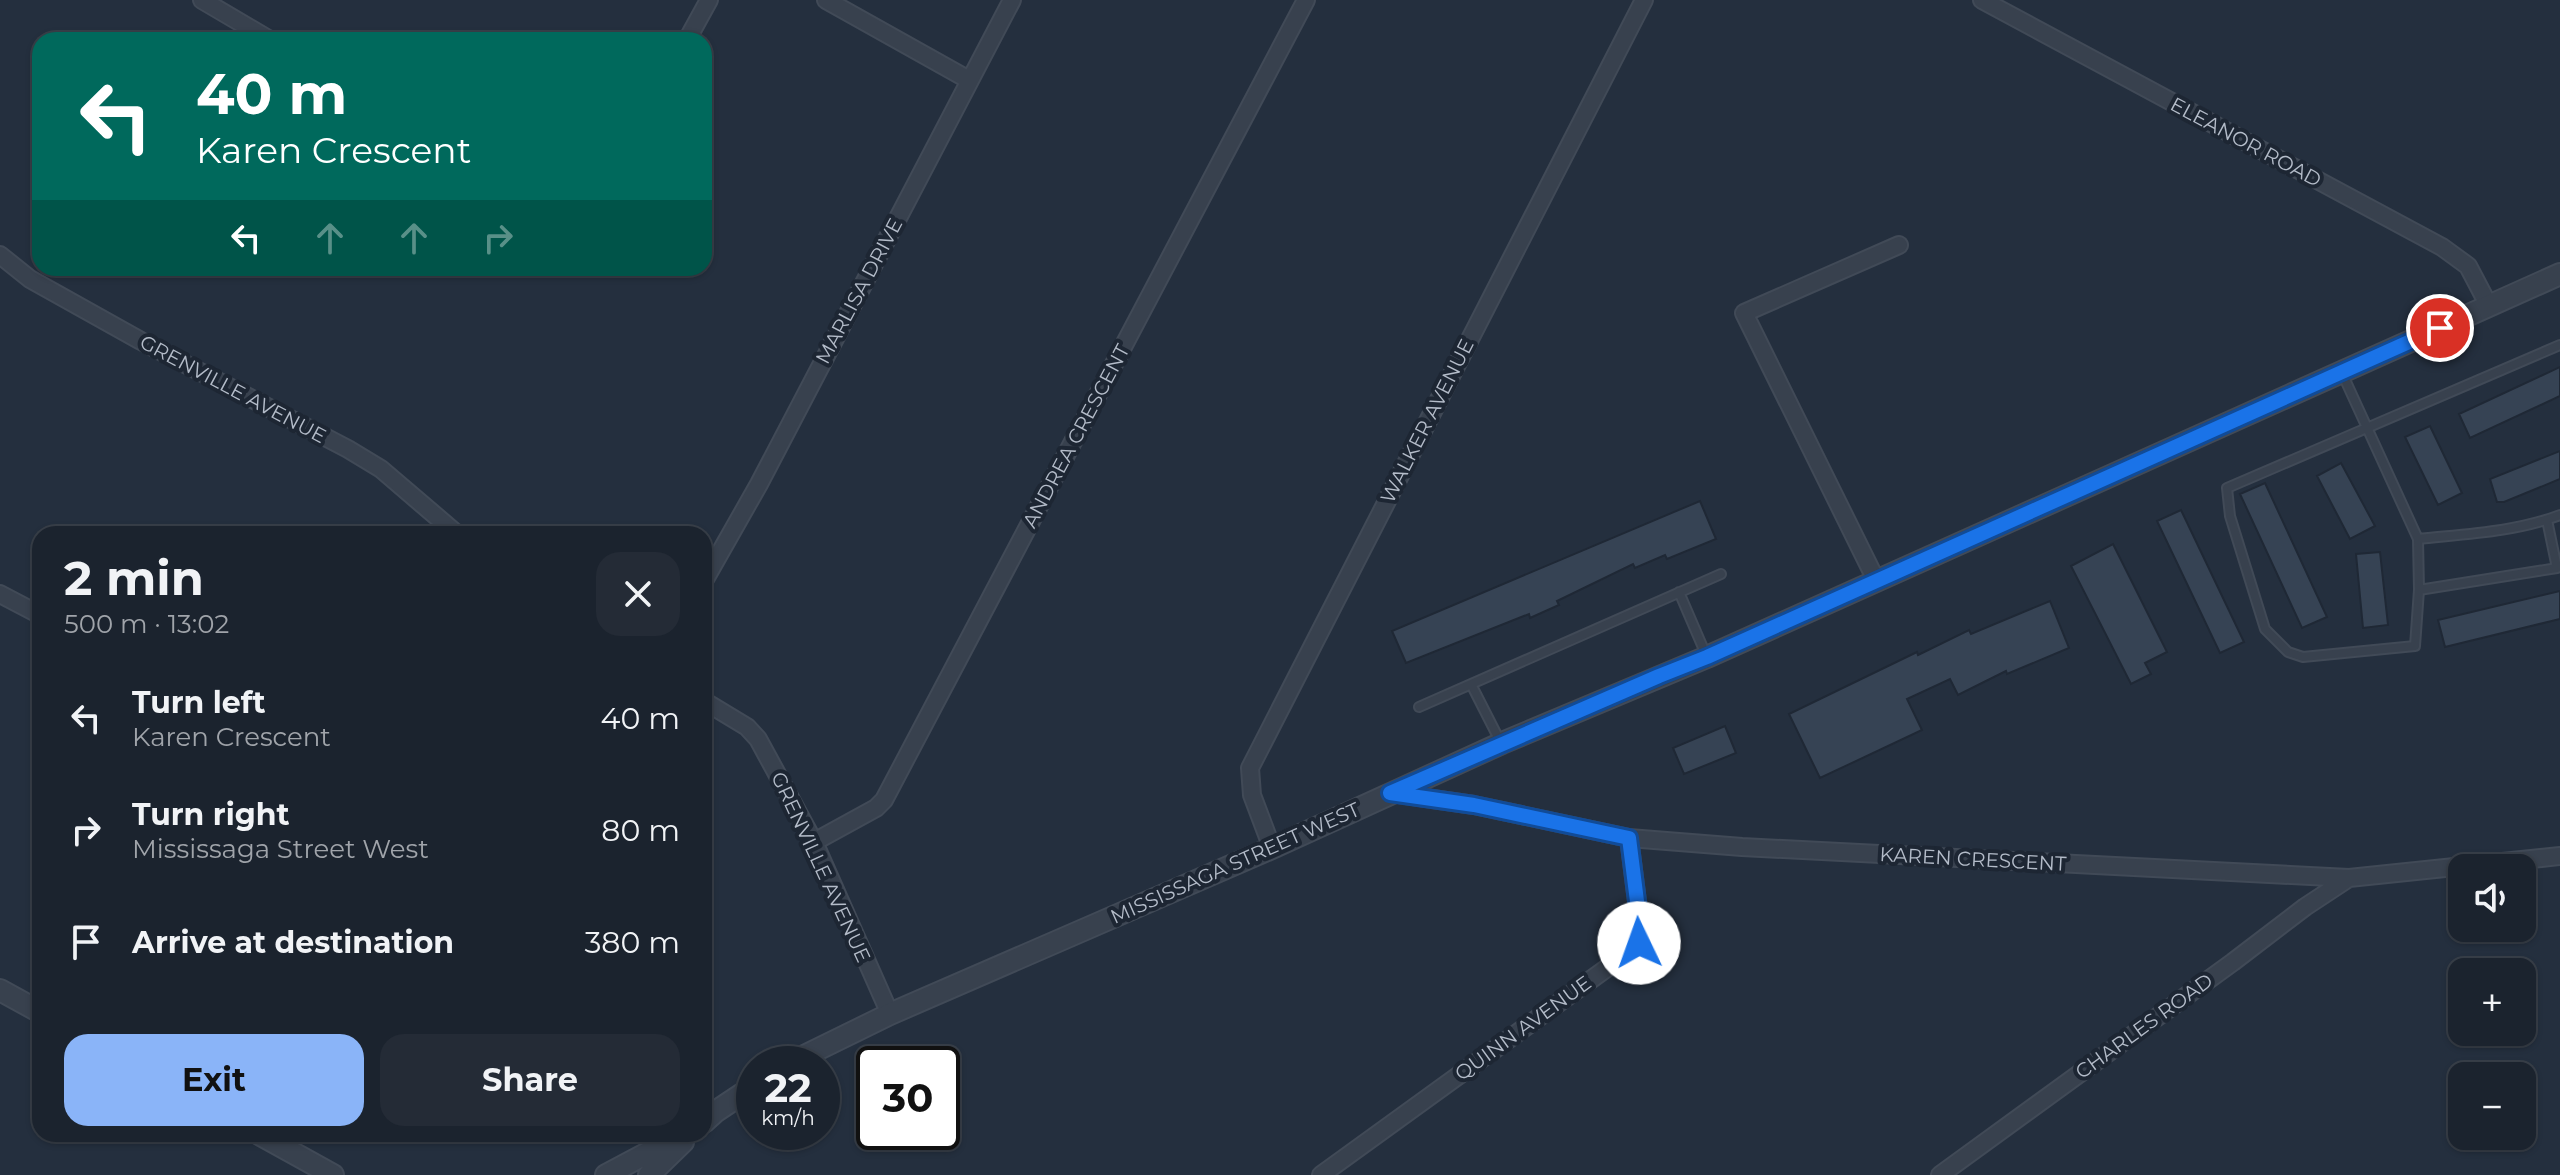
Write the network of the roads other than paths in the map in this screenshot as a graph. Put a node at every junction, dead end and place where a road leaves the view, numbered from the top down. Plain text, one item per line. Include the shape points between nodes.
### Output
1 (202, 0) edge
2 (709, 0) edge
3 (826, 0) edge
4 (1012, 0) edge
5 (1306, 0) edge
6 (1644, 0) edge
7 (1982, 0) edge
8 (256, 32) edge
9 (691, 32) edge
10 (969, 80) junction
11 (1899, 245) dead end
12 (0, 255) edge
13 (2560, 274) edge
14 (2489, 306) junction
15 (2560, 345) edge
16 (2341, 372) junction
17 (2368, 428) junction
18 (2560, 515) edge
19 (2547, 520) junction
20 (448, 526) edge
21 (2418, 539) junction
22 (712, 567) edge
23 (1721, 574) dead end
24 (1876, 580) junction
25 (2419, 590) junction
26 (1679, 592) junction
27 (0, 594) edge
28 (32, 611) edge
29 (1707, 657) junction
30 (1471, 684) junction
31 (712, 706) edge
32 (1419, 707) dead end
33 (1502, 743) junction
34 (1390, 793) junction
35 (1629, 838) junction
36 (814, 842) junction
37 (1272, 848) junction
38 (2560, 856) edge
39 (2349, 878) junction
40 (0, 990) edge
41 (32, 1008) edge
42 (890, 1014) junction
43 (825, 1046) edge
44 (736, 1098) edge
45 (712, 1115) edge
46 (273, 1142) edge
47 (668, 1142) edge
48 (684, 1142) edge
49 (333, 1175) edge
50 (606, 1175) edge
51 (649, 1175) edge
52 (1321, 1175) edge
53 (1940, 1175) edge

1 - 8 street
2 - 9 street
3 - 10 street
4 - 10 street, MARLISA DRIVE
5 - 36 street, ANDREA CRESCENT via 884,800
6 - 37 street, WALKER AVENUE via 1250,768 1252,795
7 - 14 street, ELEANOR ROAD via 2442,247 2468,266
10 - 22 street, MARLISA DRIVE
11 - 24 street via 1744,313
12 - 20 street, GRENVILLE AVENUE via 30,279 141,341 348,449 381,469
13 - 14 street, MISSISSAGA STREET WEST
14 - 16 street, MISSISSAGA STREET WEST
15 - 17 lane
16 - 17 lane
16 - 24 street, MISSISSAGA STREET WEST
17 - 21 lane
17 - 25 lane via 2227,488 2234,531 2265,629 2288,652 2303,657 2415,646
18 - 19 lane
19 - 21 lane
19 - 25 lane via 2557,568
21 - 25 lane
23 - 26 lane
24 - 29 street, MISSISSAGA STREET WEST
26 - 29 lane
26 - 30 lane
27 - 28 street
29 - 33 street, MISSISSAGA STREET WEST
30 - 32 lane
30 - 33 lane
31 - 36 street, GRENVILLE AVENUE via 758,739
33 - 34 street, MISSISSAGA STREET WEST
34 - 35 street, KAREN CRESCENT
34 - 37 street, MISSISSAGA STREET WEST
35 - 39 street, KAREN CRESCENT
35 - 52 street, QUINN AVENUE via 1641,933 1636,947
36 - 42 street, GRENVILLE AVENUE
37 - 42 street, MISSISSAGA STREET WEST
38 - 39 street, KAREN CRESCENT
39 - 53 street, CHARLES ROAD
40 - 41 street
42 - 43 street, MISSISSAGA STREET WEST
44 - 45 street
46 - 49 street
47 - 50 street
48 - 51 street

